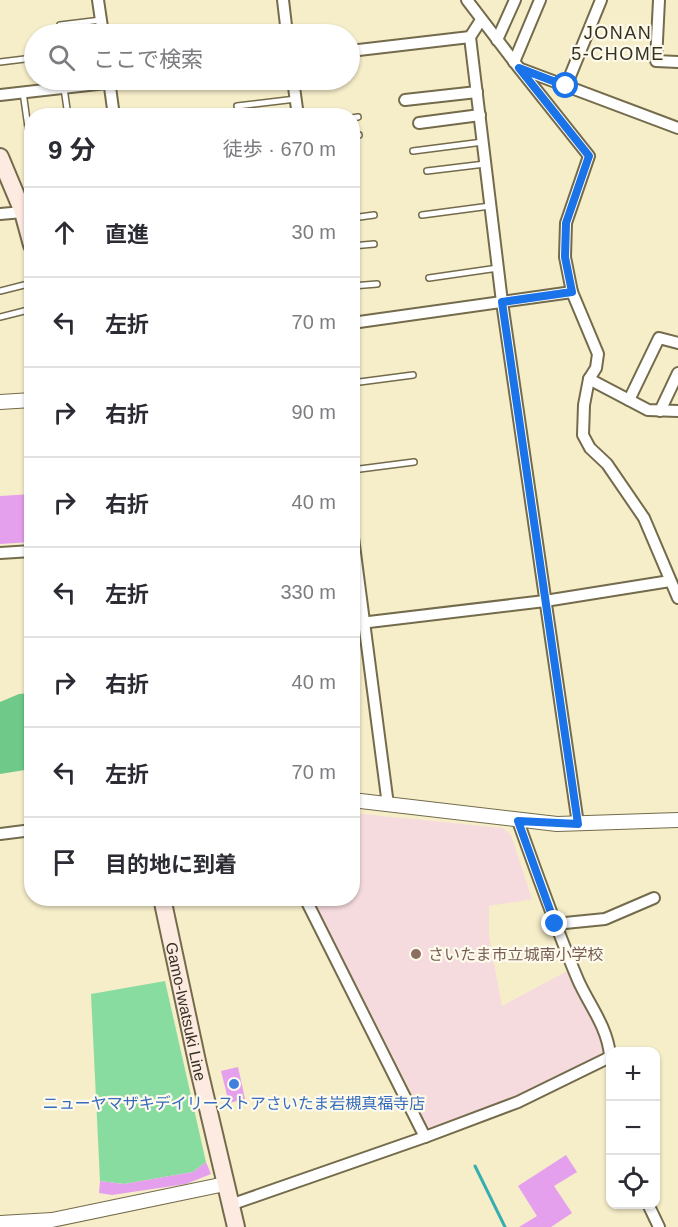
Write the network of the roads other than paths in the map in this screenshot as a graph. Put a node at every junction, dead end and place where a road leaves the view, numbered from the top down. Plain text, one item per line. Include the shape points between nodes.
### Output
1 (99, 0) edge
2 (283, 0) edge
3 (467, 0) edge
4 (515, 0) edge
5 (540, 0) edge
6 (601, 0) edge
7 (659, 0) edge
8 (101, 20) junction
9 (481, 20) junction
10 (74, 24) edge
11 (102, 24) edge
12 (286, 24) edge
13 (470, 37) junction
14 (497, 40) junction
15 (360, 50) edge
16 (24, 59) edge
17 (0, 62) edge
18 (678, 63) edge
19 (516, 65) junction
20 (566, 86) junction
21 (44, 90) edge
22 (64, 90) edge
23 (110, 90) edge
24 (295, 90) edge
25 (23, 92) junction
26 (477, 92) junction
27 (0, 95) edge
28 (296, 99) junction
29 (405, 100) dead end
30 (237, 106) dead end
31 (25, 108) edge
32 (67, 108) edge
33 (113, 108) edge
34 (297, 108) edge
35 (480, 115) junction
36 (419, 123) dead end
37 (678, 128) edge
38 (483, 142) junction
39 (412, 151) dead end
40 (0, 158) edge
41 (485, 164) junction
42 (428, 171) dead end
43 (490, 206) junction
44 (23, 212) junction
45 (0, 214) edge
46 (374, 215) dead end
47 (422, 215) dead end
48 (24, 216) edge
49 (360, 217) edge
50 (374, 244) dead end
51 (360, 245) edge
52 (498, 268) junction
53 (429, 278) dead end
54 (377, 284) dead end
55 (360, 285) edge
56 (24, 286) edge
57 (0, 291) edge
58 (572, 292) junction
59 (502, 302) junction
60 (24, 311) edge
61 (0, 317) edge
62 (360, 321) edge
63 (678, 343) edge
64 (678, 373) edge
65 (413, 375) dead end
66 (589, 379) junction
67 (360, 382) edge
68 (24, 400) edge
69 (629, 400) junction
70 (0, 402) edge
71 (660, 411) junction
72 (678, 411) edge
73 (414, 462) dead end
74 (360, 469) edge
75 (24, 551) edge
76 (0, 552) edge
77 (670, 581) junction
78 (678, 598) edge
79 (545, 601) junction
80 (360, 603) edge
81 (360, 623) edge
82 (365, 623) junction
83 (360, 801) edge
84 (388, 805) junction
85 (678, 820) edge
86 (518, 821) junction
87 (578, 824) junction
88 (24, 831) edge
89 (0, 834) edge
90 (654, 898) dead end
91 (164, 906) edge
92 (308, 906) edge
93 (555, 924) junction
94 (609, 1047) edge
95 (606, 1058) edge
96 (425, 1137) junction
97 (225, 1184) junction
98 (230, 1205) junction
99 (650, 1209) edge
100 (0, 1223) edge
101 (236, 1227) edge
102 (659, 1227) edge

1 - 8 street
2 - 12 street
3 - 9 street
4 - 14 street
5 - 19 street
6 - 20 street
7 - 18 street via 656,61
8 - 10 lane
8 - 11 street
9 - 13 street
9 - 14 street
13 - 15 street
13 - 26 street
14 - 19 street
16 - 17 lane
19 - 20 street
19 - 58 street via 589,156 566,223 565,257
20 - 37 street
21 - 25 street
22 - 32 lane
23 - 33 street
24 - 28 street
25 - 27 street
25 - 31 lane
26 - 29 street
26 - 35 street
28 - 30 lane
28 - 34 street
35 - 36 street
35 - 38 street
38 - 39 lane
38 - 41 street
40 - 44 main road
41 - 42 lane
41 - 43 street
43 - 47 lane
43 - 52 street
44 - 45 street
44 - 48 main road
46 - 49 lane
50 - 51 lane
52 - 53 lane
52 - 59 street
54 - 55 lane
56 - 57 lane
58 - 59 street
58 - 66 street via 597,354 596,368
59 - 62 street
59 - 79 street
60 - 61 lane
63 - 69 street via 658,338
64 - 71 street
65 - 67 lane
66 - 69 street
66 - 77 street via 583,435 644,518
68 - 70 street
69 - 71 street via 648,410
71 - 72 street
73 - 74 lane
75 - 76 street
77 - 78 street
77 - 79 street
79 - 82 street
79 - 87 street
80 - 82 street
81 - 82 street
82 - 84 street
83 - 84 street
84 - 86 street
85 - 87 street
86 - 87 street
86 - 93 street
88 - 89 street
90 - 93 street via 605,919
91 - 97 main road, Gamo-Iwatsuki Line
92 - 96 street
93 - 94 street
95 - 96 street via 518,1102
96 - 98 street
97 - 98 main road, Gamo-Iwatsuki Line
97 - 100 street via 52,1220
98 - 101 main road, Gamo-Iwatsuki Line
99 - 102 street

